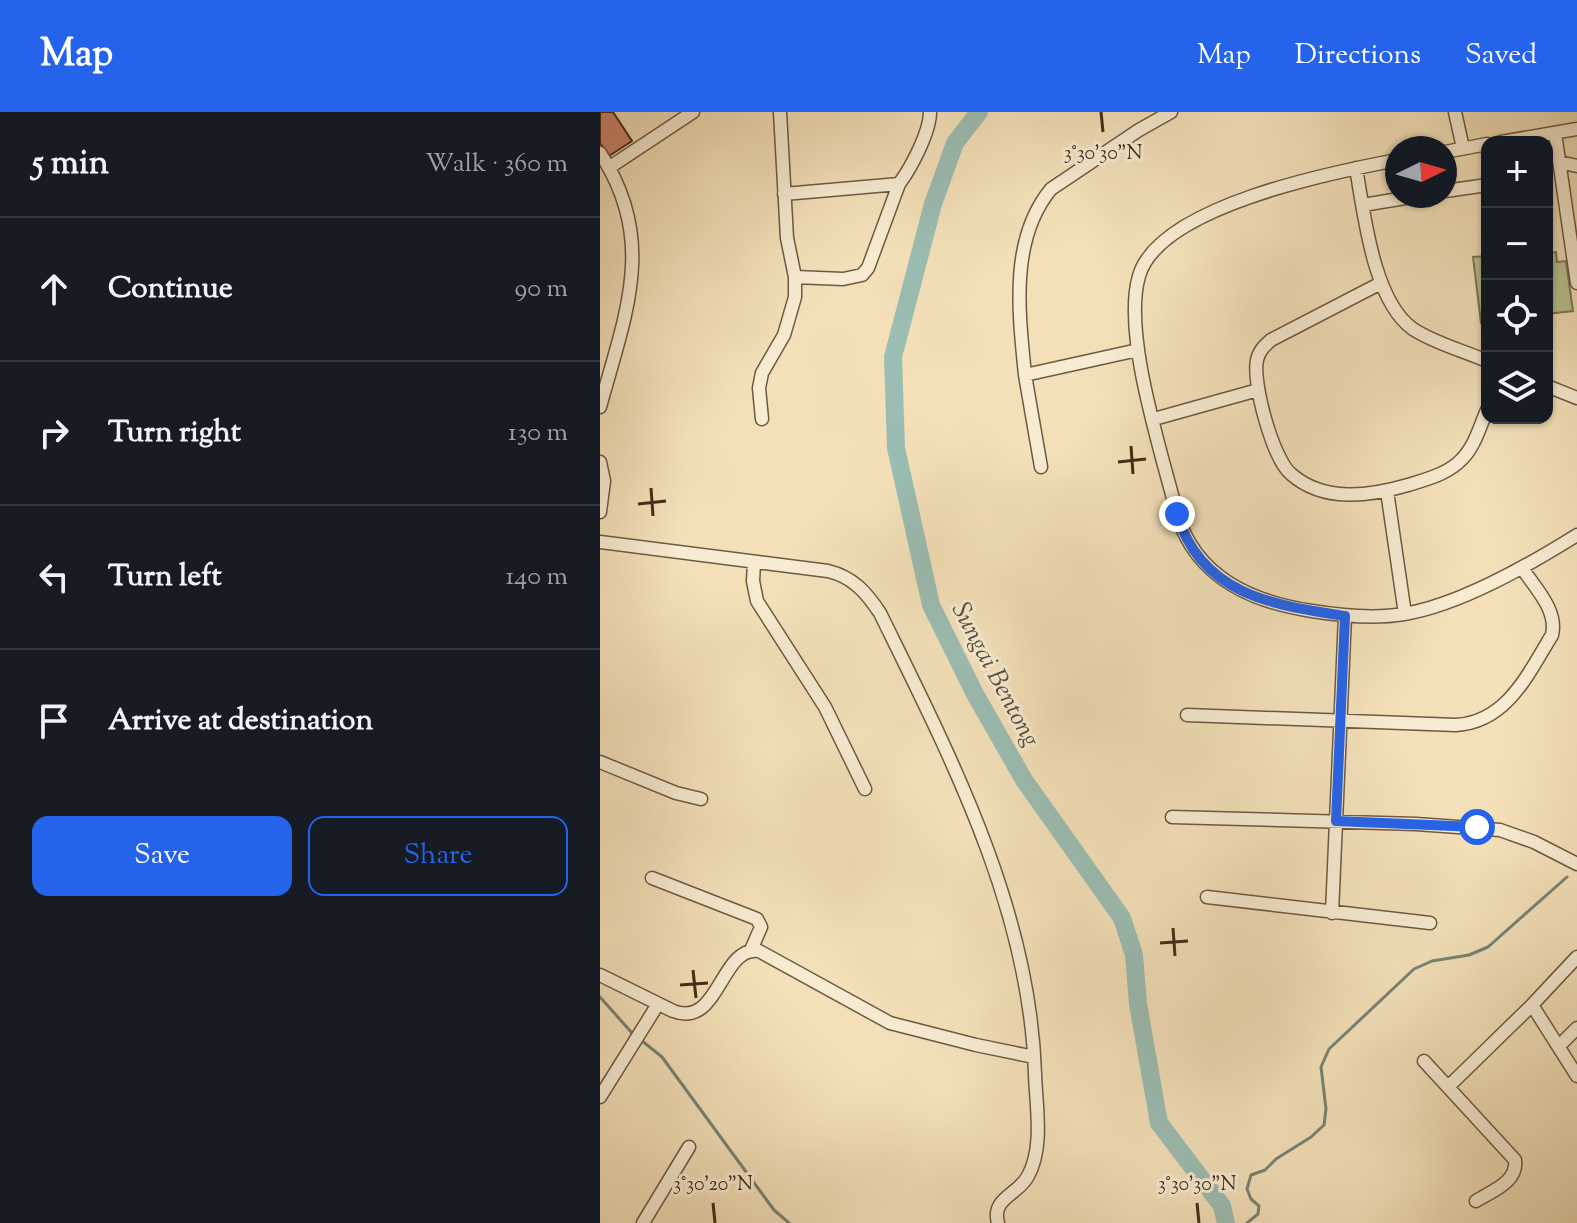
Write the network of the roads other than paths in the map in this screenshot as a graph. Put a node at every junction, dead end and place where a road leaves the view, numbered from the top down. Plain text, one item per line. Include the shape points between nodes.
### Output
1 (693, 112) edge
2 (780, 112) edge
3 (930, 112) edge
4 (1171, 112) edge
5 (1455, 112) edge
6 (1577, 129) edge
7 (1555, 133) junction
8 (1537, 136) edge
9 (1481, 145) edge
10 (1463, 148) junction
11 (1457, 149) edge
12 (600, 153) edge
13 (1385, 162) edge
14 (1577, 166) edge
15 (610, 167) junction
16 (1356, 168) junction
17 (1555, 170) edge
18 (899, 184) junction
19 (1481, 186) edge
20 (1457, 189) edge
21 (784, 194) junction
22 (1385, 201) edge
23 (1363, 205) junction
24 (795, 277) junction
25 (1381, 283) junction
26 (1577, 283) edge
27 (1138, 350) junction
28 (1481, 358) edge
29 (1025, 375) junction
30 (1553, 388) edge
31 (1258, 390) junction
32 (1577, 396) edge
33 (600, 407) edge
34 (762, 419) dead end
35 (1154, 419) junction
36 (1481, 424) edge
37 (600, 462) edge
38 (1041, 467) dead end
39 (1387, 491) junction
40 (600, 512) edge
41 (1577, 535) edge
42 (600, 542) edge
43 (754, 563) junction
44 (1522, 568) junction
45 (1405, 614) junction
46 (1345, 616) junction
47 (1187, 715) dead end
48 (1340, 722) junction
49 (600, 762) edge
50 (865, 789) dead end
51 (701, 799) dead end
52 (1172, 817) dead end
53 (1336, 821) junction
54 (1577, 864) edge
55 (652, 878) dead end
56 (1207, 897) dead end
57 (1332, 913) junction
58 (1430, 923) dead end
59 (751, 950) junction
60 (1577, 957) edge
61 (600, 975) edge
62 (658, 1004) junction
63 (1532, 1005) junction
64 (1577, 1028) edge
65 (1559, 1046) junction
66 (1034, 1057) junction
67 (1424, 1061) dead end
68 (1577, 1076) edge
69 (1448, 1087) junction
70 (600, 1097) edge
71 (689, 1147) dead end
72 (1476, 1201) dead end
73 (643, 1223) edge
74 (998, 1223) edge

1 - 15 street
2 - 21 street
3 - 18 street
4 - 29 street via 1062,179 1041,201 1027,237 1019,291
5 - 10 street
6 - 7 street
7 - 8 street
7 - 17 street
9 - 10 street
10 - 11 street
12 - 15 street
13 - 16 street
14 - 17 street
15 - 33 street via 627,207 633,261 625,321
16 - 23 street
16 - 27 street via 1233,204 1165,239 1139,276
17 - 26 street
18 - 21 street
18 - 24 street via 862,275
19 - 20 street
21 - 24 street
22 - 23 street
23 - 25 street
24 - 34 street via 784,335 762,373
25 - 28 street via 1413,329
25 - 31 street via 1264,346 1256,364
27 - 29 street
27 - 35 street
29 - 38 street
30 - 32 street
31 - 35 street
31 - 39 street via 1282,464 1294,477 1341,495
35 - 46 street via 1180,526 1218,578 1278,606
36 - 39 street via 1470,449 1454,466
37 - 40 street
39 - 45 street
41 - 44 street
42 - 43 street
43 - 50 street via 757,601 825,707
43 - 66 street via 843,575 880,613 969,804 1009,913 1027,990
44 - 45 street
44 - 48 street via 1551,612 1554,627 1523,681 1497,711 1466,724
45 - 46 street
46 - 48 street
47 - 48 street
48 - 53 street
49 - 51 street
52 - 53 street
53 - 54 street via 1500,830
53 - 57 street
55 - 59 street via 757,919 761,927
56 - 57 street
57 - 58 street
59 - 62 street via 741,955 700,1010 679,1014
59 - 66 street via 890,1023
60 - 63 street
61 - 62 street
62 - 70 street
63 - 65 street
63 - 69 street
64 - 65 street
65 - 68 street
66 - 74 street via 1037,1145 1028,1178 999,1203
67 - 69 street
69 - 72 street via 1515,1160 1510,1180
71 - 73 street

